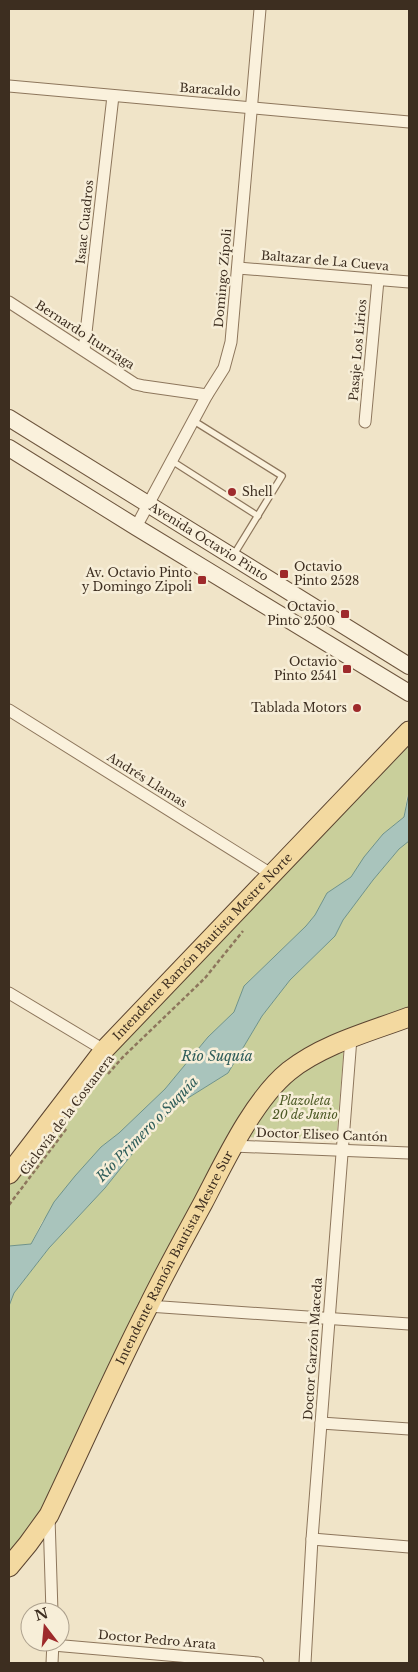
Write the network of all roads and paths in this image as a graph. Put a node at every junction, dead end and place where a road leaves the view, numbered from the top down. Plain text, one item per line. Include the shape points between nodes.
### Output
1 (260, 9) edge
2 (9, 86) edge
3 (113, 96) junction
4 (253, 107) junction
5 (409, 122) edge
6 (238, 268) junction
7 (378, 280) junction
8 (409, 282) edge
9 (9, 302) edge
10 (84, 350) junction
11 (207, 395) junction
12 (9, 418) edge
13 (194, 421) junction
14 (365, 422) dead end
15 (9, 448) edge
16 (172, 461) junction
17 (147, 505) junction
18 (258, 516) junction
19 (136, 527) junction
20 (232, 558) junction
21 (409, 666) edge
22 (409, 694) edge
23 (9, 710) edge
24 (409, 731) edge
25 (272, 874) junction
26 (248, 925) dead end
27 (9, 993) edge
28 (409, 1017) edge
29 (351, 1038) junction
30 (104, 1050) junction
31 (106, 1077) dead end
32 (67, 1128) dead end
33 (233, 1146) junction
34 (344, 1149) junction
35 (409, 1153) edge
36 (9, 1174) edge
37 (9, 1205) edge
38 (148, 1306) junction
39 (329, 1319) junction
40 (409, 1324) edge
41 (321, 1423) junction
42 (409, 1429) edge
43 (49, 1515) junction
44 (312, 1539) junction
45 (409, 1547) edge
46 (9, 1567) edge
47 (52, 1602) edge
48 (70, 1645) edge
49 (258, 1663) edge
50 (304, 1663) edge

1 - 4 street, Domingo Zípoli
2 - 3 street, Baracaldo
3 - 4 street, Baracaldo
3 - 10 street, Isaac Cuadros
4 - 5 street, Baracaldo
4 - 6 street, Domingo Zípoli
6 - 7 street, Baltazar de La Cueva
6 - 11 street, Domingo Zípoli via 229,356
7 - 8 street, Baltazar de La Cueva
7 - 14 street, Pasaje Los Lirios
9 - 10 street, Bernardo Iturriaga
10 - 11 street, Bernardo Iturriaga via 136,384
11 - 13 street, Domingo Zípoli
12 - 17 main road, Avenida Octavio Pinto
13 - 16 street, Domingo Zípoli
13 - 18 lane via 282,476
15 - 19 main road, Avenida Octavio Pinto
16 - 17 street, Domingo Zípoli
16 - 18 lane
17 - 19 street, Domingo Zípoli
17 - 20 main road, Avenida Octavio Pinto
18 - 20 lane
19 - 22 main road, Avenida Octavio Pinto
20 - 21 main road, Avenida Octavio Pinto
23 - 25 street, Andrés Llamas
24 - 25 main road, Intendente Ramón Bautista Mestre Norte
25 - 30 main road, Intendente Ramón Bautista Mestre Norte
26 - 31 path, Ciclovía de la Costanera via 205,978
27 - 30 street
28 - 29 main road, Intendente Ramón Bautista Mestre Sur
29 - 33 main road, Intendente Ramón Bautista Mestre Sur via 309,1058 277,1082
29 - 34 street, Doctor Garzón Maceda
30 - 36 main road, Intendente Ramón Bautista Mestre Norte
32 - 37 path, Ciclovía de la Costanera
33 - 34 street, Doctor Eliseo Cantón
33 - 38 main road, Intendente Ramón Bautista Mestre Sur
34 - 35 street, Doctor Eliseo Cantón
34 - 39 street, Doctor Garzón Maceda
38 - 39 street
38 - 43 main road, Intendente Ramón Bautista Mestre Sur
39 - 40 street
39 - 41 street, Doctor Garzón Maceda
41 - 42 street
41 - 44 street, Doctor Garzón Maceda
43 - 46 main road, Intendente Ramón Bautista Mestre Sur
43 - 47 street
44 - 45 street
44 - 50 street, Doctor Garzón Maceda
48 - 49 street, Doctor Pedro Arata

